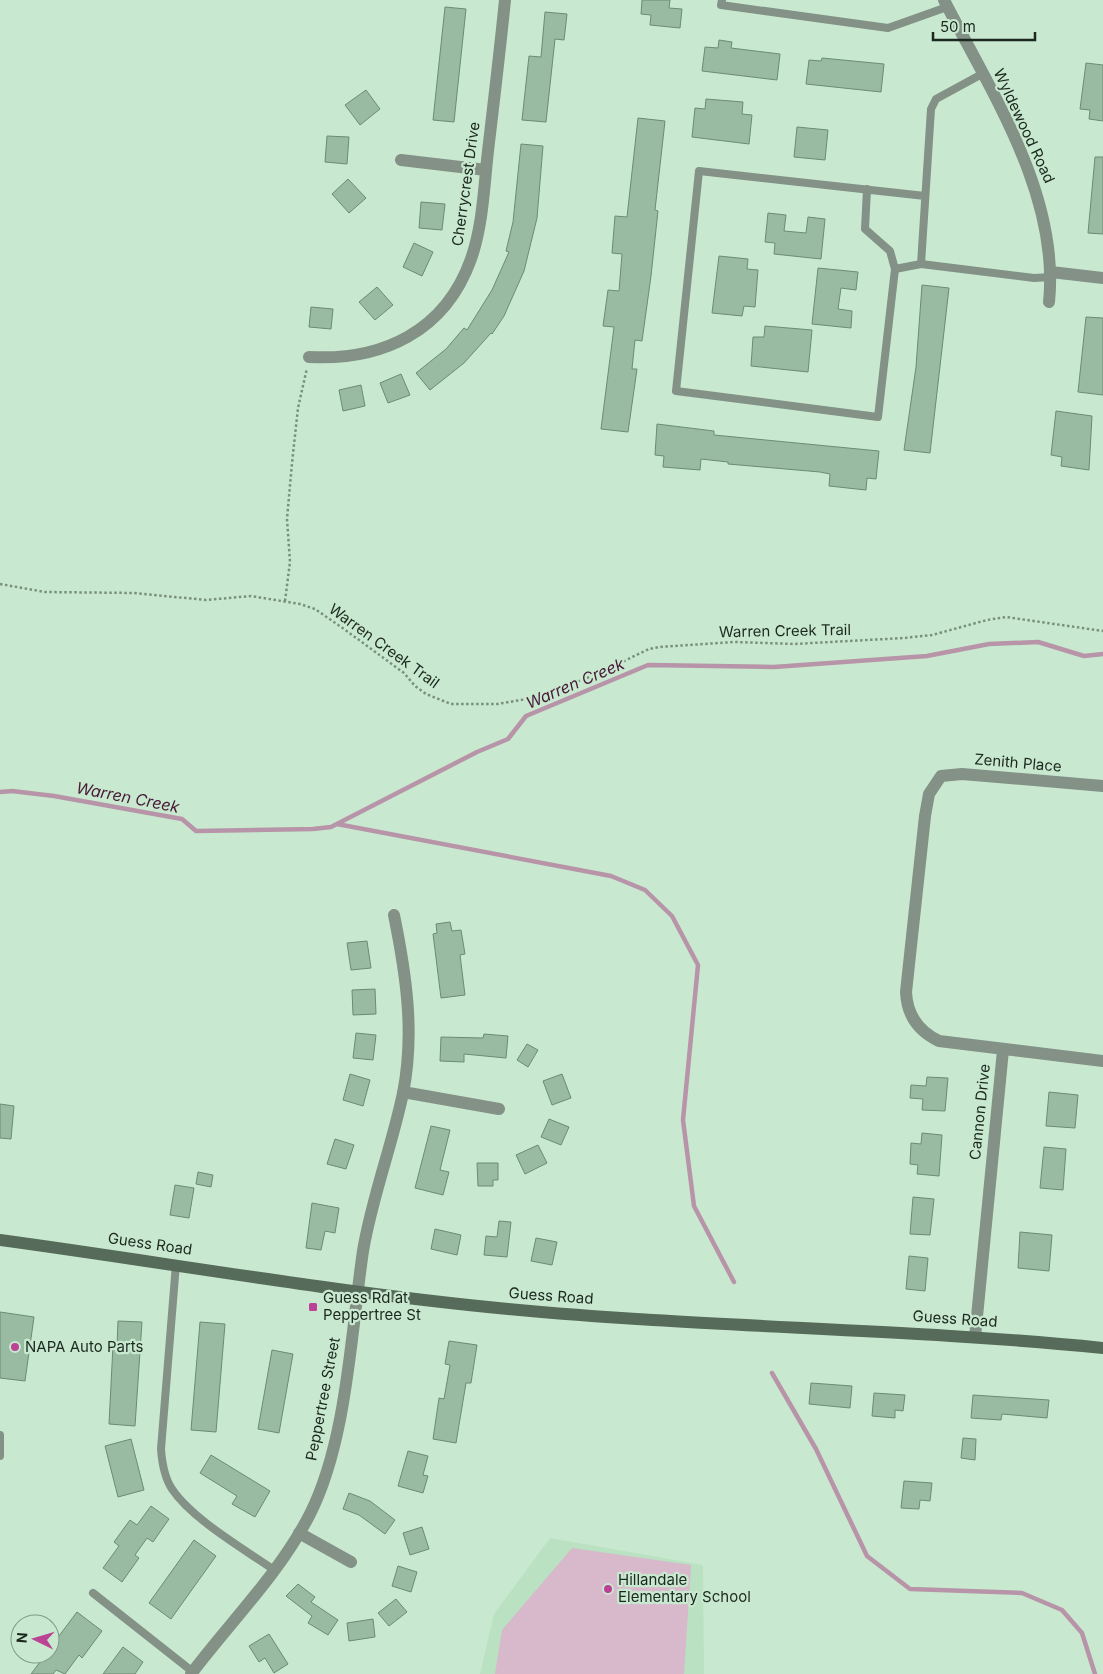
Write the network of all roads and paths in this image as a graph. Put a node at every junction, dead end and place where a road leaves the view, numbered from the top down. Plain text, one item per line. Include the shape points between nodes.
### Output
1 (506, 0) edge
2 (722, 0) edge
3 (946, 3) edge
4 (982, 74) junction
5 (401, 160) dead end
6 (486, 170) junction
7 (867, 189) junction
8 (925, 196) junction
9 (921, 264) junction
10 (895, 269) junction
11 (1051, 274) junction
12 (1103, 278) edge
13 (1049, 302) dead end
14 (309, 357) joint
15 (0, 584) edge
16 (285, 601) junction
17 (1103, 631) edge
18 (934, 783) joint
19 (1103, 786) edge
20 (394, 915) dead end
21 (1003, 1050) junction
22 (1103, 1061) edge
23 (403, 1092) junction
24 (499, 1109) dead end
25 (0, 1240) edge
26 (176, 1264) junction
27 (359, 1292) junction
28 (975, 1336) junction
29 (1103, 1348) edge
30 (0, 1435) edge
31 (0, 1456) edge
32 (300, 1533) junction
33 (351, 1562) dead end
34 (274, 1570) junction
35 (93, 1593) dead end
36 (193, 1673) edge

1 - 6 street, Cherrycrest Drive
2 - 3 lane via 721,5 888,28
3 - 4 street, Wyldewood Road
4 - 8 lane via 936,99 931,109
4 - 11 street, Wyldewood Road via 1033,179 1046,232
5 - 6 street
6 - 14 street, Cherrycrest Drive via 472,258 454,293 440,310 404,341 381,350 334,358
7 - 8 lane
7 - 10 lane via 865,229 890,251
7 - 10 lane via 699,171 676,391 878,417
8 - 9 lane
9 - 10 lane
9 - 11 lane via 1034,278
11 - 12 street
11 - 13 street, Wyldewood Road
14 - 16 path via 298,408 293,454 287,518 290,562
15 - 16 path, Warren Creek Trail via 45,592 134,593 206,600 251,596
16 - 17 path, Warren Creek Trail via 315,609 404,672 426,694 451,704 520,702 595,675 649,649 734,642 794,644 904,638 932,635 1006,617
18 - 19 street, Zenith Place via 940,776 962,774
18 - 21 street, Cannon Drive via 924,816 906,1001 914,1022 938,1041
20 - 23 street, Peppertree Street via 408,996 409,1032
21 - 22 street
21 - 28 street, Cannon Drive
23 - 24 street
23 - 27 street, Peppertree Street via 371,1211
25 - 26 main road, Guess Road
26 - 27 main road, Guess Road
26 - 34 lane via 161,1449 166,1477 172,1489 192,1511
27 - 28 main road, Guess Road via 510,1310
27 - 32 street, Peppertree Street via 333,1448 311,1512
28 - 29 main road, Guess Road
30 - 31 lane
32 - 33 street
32 - 34 street, Peppertree Street
34 - 36 street, Peppertree Street
35 - 36 lane

